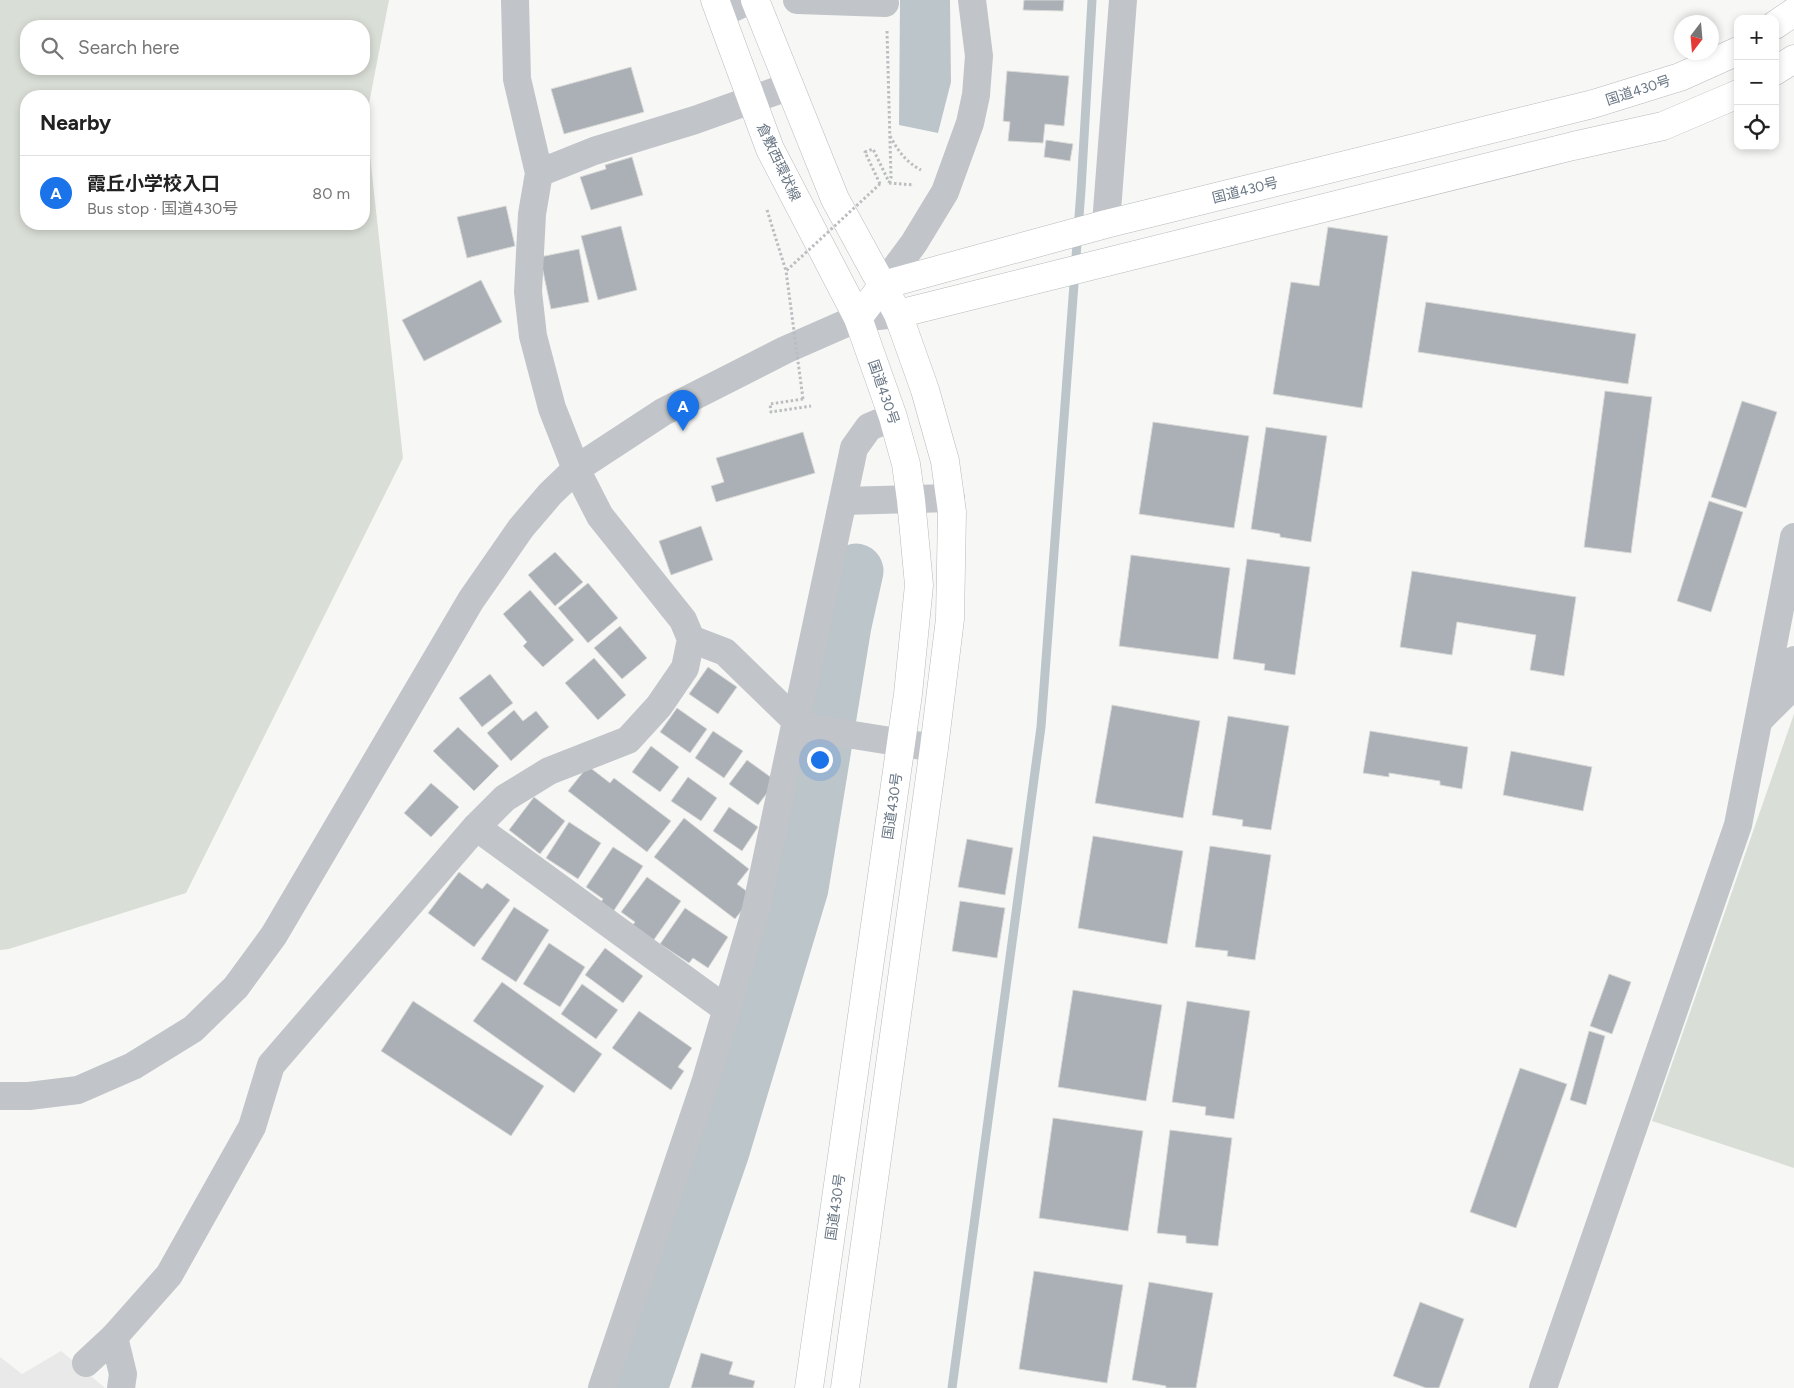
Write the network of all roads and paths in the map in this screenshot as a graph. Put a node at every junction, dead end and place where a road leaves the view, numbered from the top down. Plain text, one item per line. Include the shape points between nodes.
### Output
1 (515, 0) edge
2 (750, 0) edge
3 (755, 0) edge
4 (797, 0) edge
5 (972, 0) edge
6 (1123, 0) edge
7 (885, 2) edge
8 (718, 7) edge
9 (1794, 12) edge
10 (1779, 22) edge
11 (1734, 53) edge
12 (1794, 59) edge
13 (1779, 68) edge
14 (790, 86) junction
15 (1734, 96) edge
16 (752, 100) junction
17 (890, 136) junction
18 (924, 171) dead end
19 (539, 173) junction
20 (890, 183) junction
21 (916, 185) dead end
22 (767, 216) dead end
23 (1087, 230) junction
24 (786, 271) junction
25 (883, 285) junction
26 (898, 314) junction
27 (858, 318) junction
28 (811, 406) dead end
29 (893, 416) junction
30 (576, 469) junction
31 (951, 498) junction
32 (911, 500) junction
33 (843, 501) junction
34 (1794, 537) edge
35 (691, 639) junction
36 (1794, 660) edge
37 (1759, 720) junction
38 (800, 724) junction
39 (900, 744) junction
40 (934, 748) junction
41 (476, 827) junction
42 (726, 1009) junction
43 (0, 1096) edge
44 (114, 1337) junction
45 (86, 1363) dead end
46 (121, 1388) edge
47 (602, 1388) edge
48 (809, 1388) edge
49 (845, 1388) edge
50 (1543, 1388) edge

1 - 19 street via 517,79
2 - 8 street
3 - 14 main road
4 - 7 street
5 - 25 street via 979,56 976,95 965,139 946,192
6 - 23 street
7 - 17 path
8 - 16 main road, 倉敷西環状線
9 - 10 main road
11 - 23 main road, 国道430号 via 1680,76 1592,104
12 - 13 main road
14 - 16 street
14 - 25 main road via 835,198
15 - 26 main road via 1663,126
16 - 19 street
16 - 27 main road, 倉敷西環状線 via 770,149
17 - 18 path via 907,161
17 - 20 path
19 - 30 street via 532,214 528,292 534,336 552,408
20 - 21 path
20 - 24 path, bridge via 873,149 866,152 880,184
22 - 24 path
23 - 25 main road, 国道430号
24 - 28 path, bridge via 803,400 770,404 772,412
25 - 26 main road
25 - 27 main road
26 - 27 street
26 - 31 main road via 935,424
27 - 29 main road, 国道430号
27 - 30 street via 785,350 663,412
29 - 32 main road, 国道430号 via 906,464
29 - 33 street via 869,427 854,448
30 - 35 street via 600,516 683,620
30 - 43 street via 521,528 471,600 274,935 236,987 193,1028 133,1066 78,1090
31 - 32 street
31 - 40 main road via 950,619
32 - 33 street
32 - 39 main road, 国道430号 via 919,585
33 - 38 street
34 - 37 street
35 - 38 street via 725,652
35 - 41 street via 684,668 659,706 628,740 549,771 505,798
36 - 37 street via 1783,696
37 - 50 street via 1738,825
38 - 39 street
38 - 42 street via 756,909
39 - 40 street
39 - 48 main road, 国道430号
40 - 49 main road
41 - 42 street
41 - 44 street via 271,1065 252,1127 169,1275
42 - 47 street via 706,1080
44 - 45 street
44 - 46 street via 123,1374

